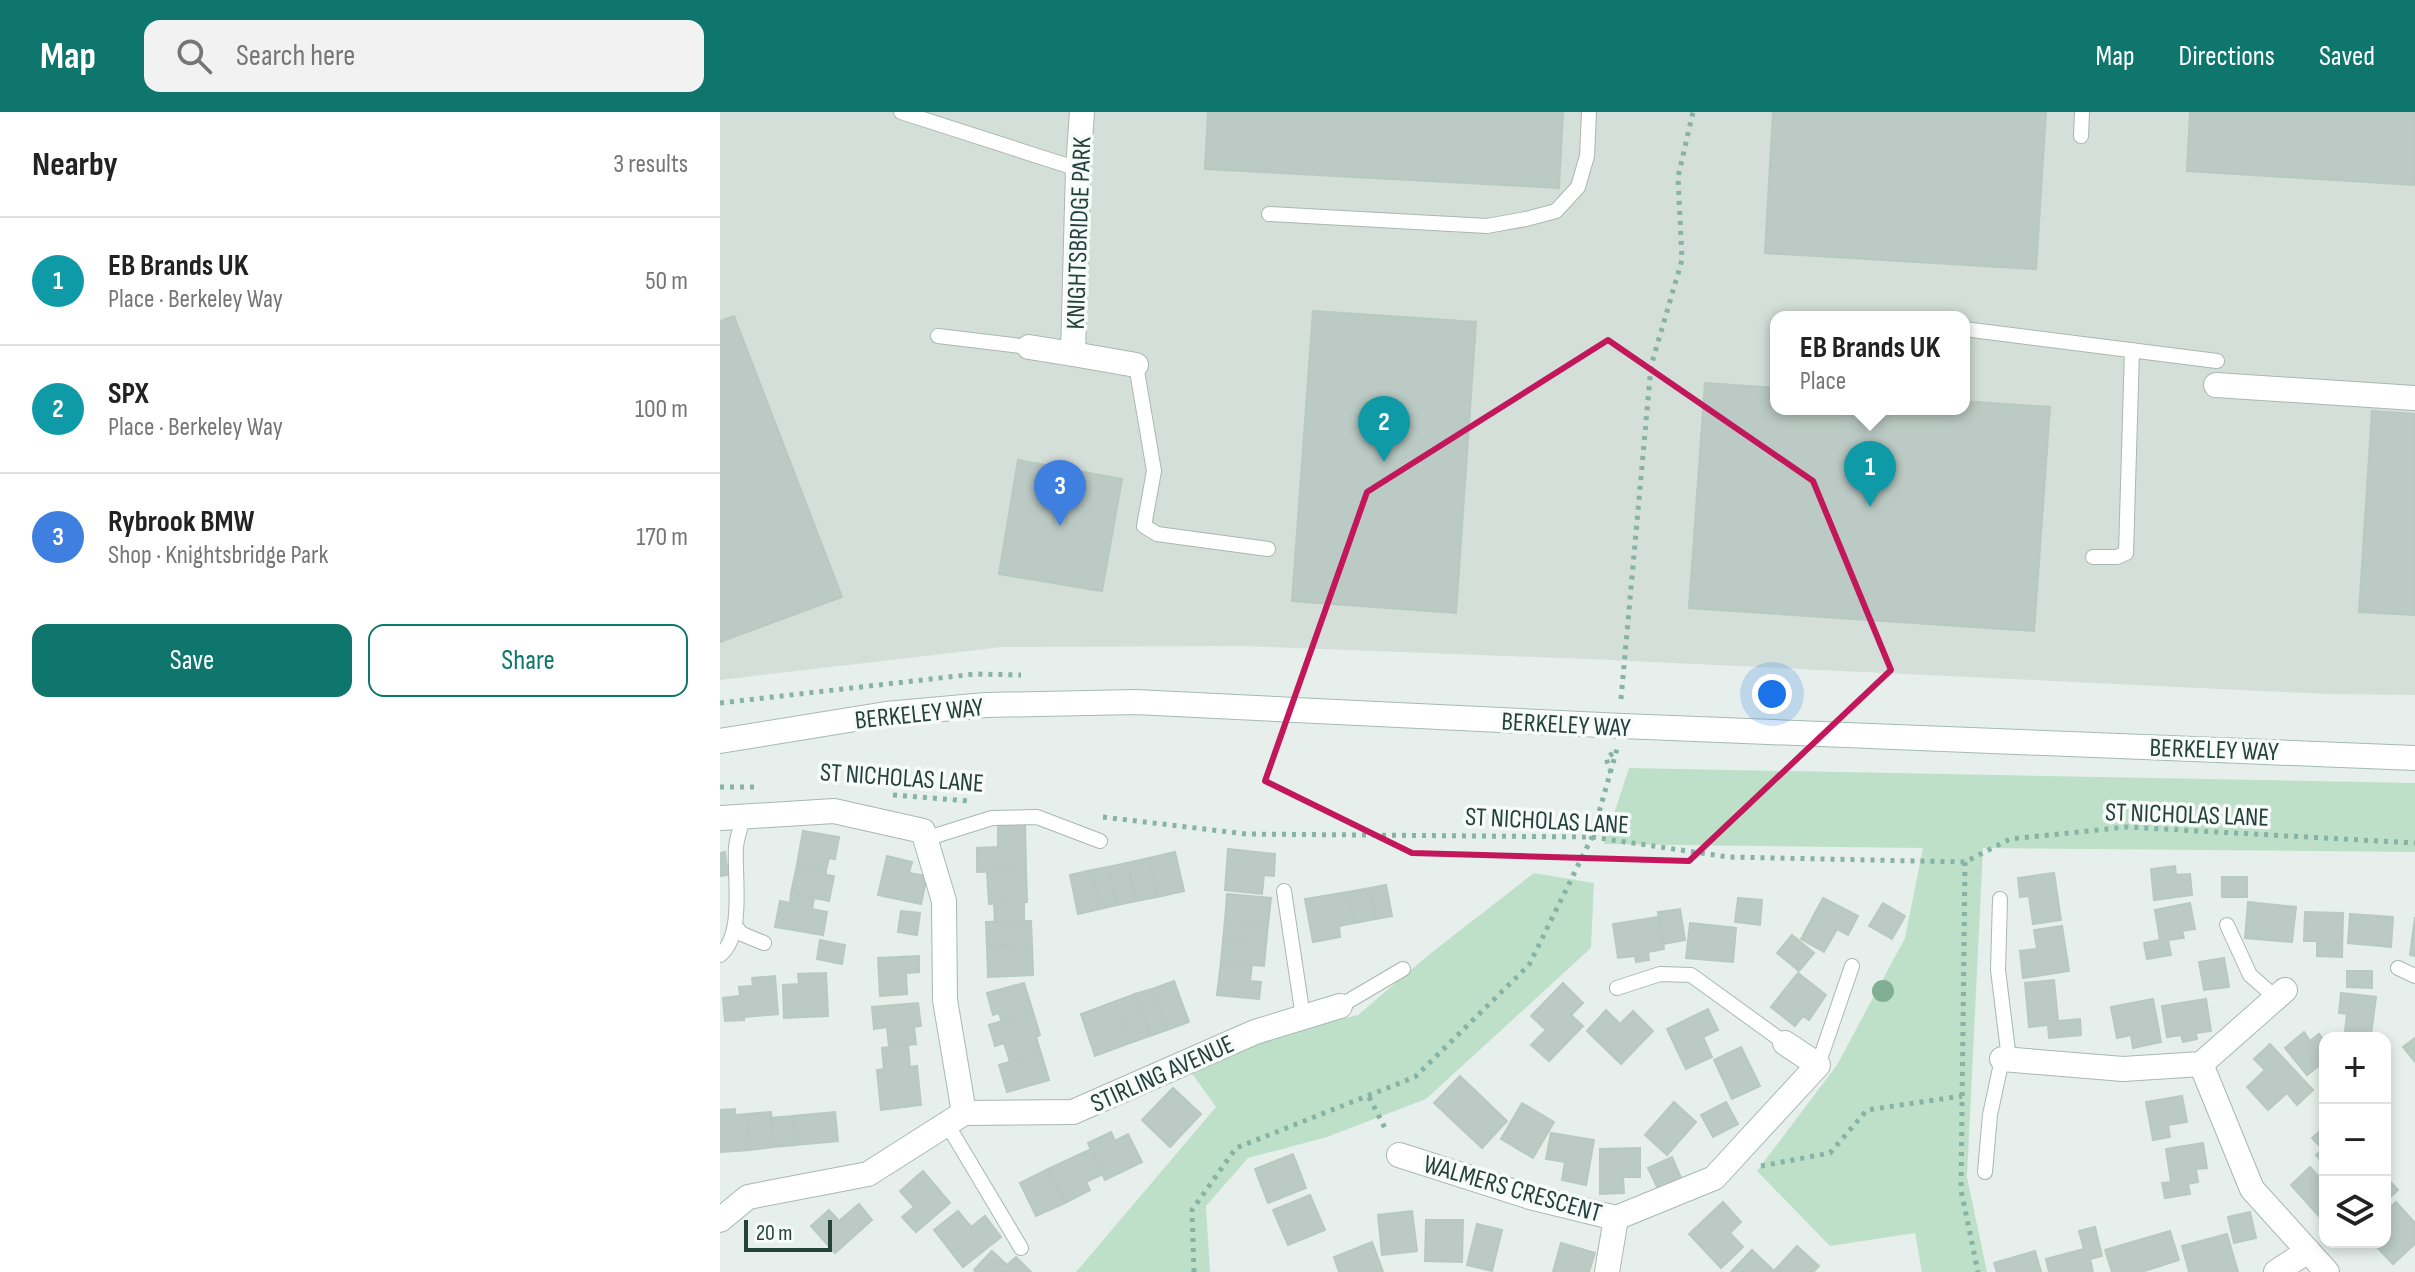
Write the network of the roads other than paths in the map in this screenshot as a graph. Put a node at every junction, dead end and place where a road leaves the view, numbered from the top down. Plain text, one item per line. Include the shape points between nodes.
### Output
1 (901, 112) edge
2 (1082, 112) edge
3 (1589, 112) edge
4 (2082, 112) edge
5 (2081, 136) dead end
6 (1078, 169) junction
7 (1269, 214) dead end
8 (1970, 330) edge
9 (938, 336) dead end
10 (1029, 347) joint
11 (2132, 350) junction
12 (1073, 354) junction
13 (1136, 365) joint
14 (2217, 373) joint
15 (2415, 398) edge
16 (1268, 549) dead end
17 (2093, 557) dead end
18 (720, 741) edge
19 (2415, 758) edge
20 (732, 817) edge
21 (925, 839) junction
22 (1100, 841) dead end
23 (1284, 891) dead end
24 (2000, 899) dead end
25 (2227, 925) dead end
26 (736, 927) junction
27 (764, 943) dead end
28 (720, 955) edge
29 (1852, 966) dead end
30 (2398, 968) dead end
31 (1403, 969) dead end
32 (2415, 976) edge
33 (1617, 988) dead end
34 (2280, 994) joint
35 (1340, 1006) joint
36 (1303, 1017) junction
37 (1785, 1043) joint
38 (2006, 1059) junction
39 (2201, 1064) junction
40 (1818, 1065) junction
41 (956, 1118) junction
42 (1399, 1155) road end
43 (1985, 1172) dead end
44 (1616, 1218) junction
45 (720, 1220) edge
46 (1021, 1248) dead end
47 (2308, 1251) junction
48 (1607, 1272) edge
49 (2276, 1272) edge
50 (2327, 1272) edge

1 - 6 lane
2 - 6 street, KNIGHTSBRIDGE PARK
3 - 7 lane via 1587,156 1578,187 1556,211 1487,226
4 - 5 lane
6 - 12 street, KNIGHTSBRIDGE PARK
8 - 11 lane
9 - 10 lane
10 - 12 street, KNIGHTSBRIDGE PARK
11 - 14 lane
11 - 17 lane via 2126,553
12 - 13 street, KNIGHTSBRIDGE PARK
13 - 16 lane via 1154,471 1144,526 1157,534
14 - 15 street
18 - 19 street, BERKELEY WAY via 886,714 986,705 1135,702
20 - 21 street via 834,811 923,831
20 - 26 lane
21 - 22 lane via 992,818 1037,817
21 - 41 street via 944,901 945,1000
23 - 36 lane
24 - 38 lane via 1998,970
25 - 34 lane via 2250,975
26 - 27 lane
26 - 28 lane
29 - 40 lane
30 - 32 lane
31 - 35 lane
33 - 37 lane via 1660,974 1691,975
34 - 39 street
35 - 36 street, STIRLING AVENUE
36 - 41 street, STIRLING AVENUE via 1255,1032 1073,1112
37 - 40 street
38 - 39 street via 2123,1069
38 - 43 lane via 1990,1115
39 - 47 street via 2252,1189
40 - 44 street, WALMERS CRESCENT via 1714,1178
41 - 45 street via 868,1174 748,1197
41 - 46 lane
42 - 44 street, WALMERS CRESCENT
44 - 48 street
47 - 49 street
47 - 50 street

